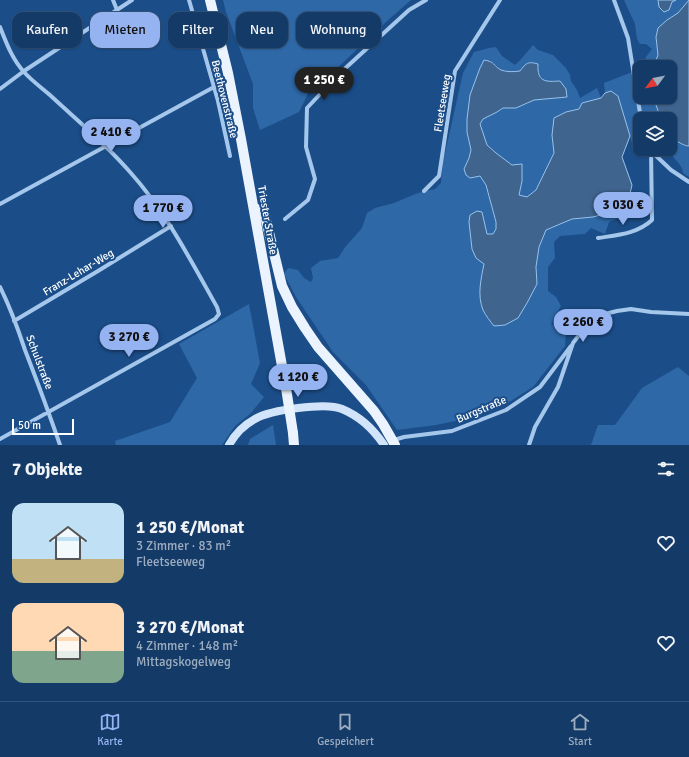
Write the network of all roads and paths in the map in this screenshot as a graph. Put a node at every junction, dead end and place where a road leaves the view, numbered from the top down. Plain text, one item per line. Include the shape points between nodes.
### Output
1 (112, 0) edge
2 (132, 0) edge
3 (189, 0) edge
4 (210, 0) edge
5 (426, 0) edge
6 (500, 0) edge
7 (614, 0) edge
8 (117, 10) junction
9 (0, 26) edge
10 (24, 72) junction
11 (214, 87) junction
12 (0, 89) edge
13 (640, 112) edge
14 (106, 146) junction
15 (230, 156) dead end
16 (651, 156) edge
17 (657, 156) edge
18 (689, 182) edge
19 (424, 191) dead end
20 (0, 204) edge
21 (254, 207) junction
22 (285, 219) dead end
23 (171, 226) junction
24 (598, 238) dead end
25 (0, 287) edge
26 (689, 314) edge
27 (14, 321) junction
28 (574, 343) junction
29 (49, 412) junction
30 (0, 440) edge
31 (394, 443) edge
32 (60, 445) edge
33 (229, 445) edge
34 (294, 445) edge
35 (384, 445) edge
36 (529, 445) edge

1 - 8 street
2 - 8 street
3 - 11 street, Beethovenstraße
4 - 21 main road, Triester Straße
5 - 22 street via 409,10 339,74 307,108 306,147 315,179 308,200
6 - 19 street, Fleetseeweg via 455,71 440,176
7 - 13 street via 628,38
8 - 10 street
9 - 10 street via 7,46
10 - 12 street
10 - 14 street
11 - 14 street
11 - 15 street, Beethovenstraße
14 - 20 street
14 - 23 street via 147,192
16 - 24 street via 652,220 641,229
17 - 18 street via 671,170
21 - 31 main road via 265,216 282,286 305,328 318,347 374,411
21 - 34 main road, Triester Straße, bridge
23 - 27 street, Franz-Lehar-Weg
23 - 29 street via 218,307 219,314 215,319
25 - 27 street, Schulstraße
26 - 28 street via 631,309 617,311 601,316 586,326
27 - 29 street, Schulstraße
28 - 31 street, Burgstraße via 540,387 506,410 452,431 404,437
28 - 36 street via 558,386 535,427
29 - 30 street
29 - 32 street, Schulstraße
33 - 35 main road via 238,432 260,416 302,408 331,406 342,408 364,423

